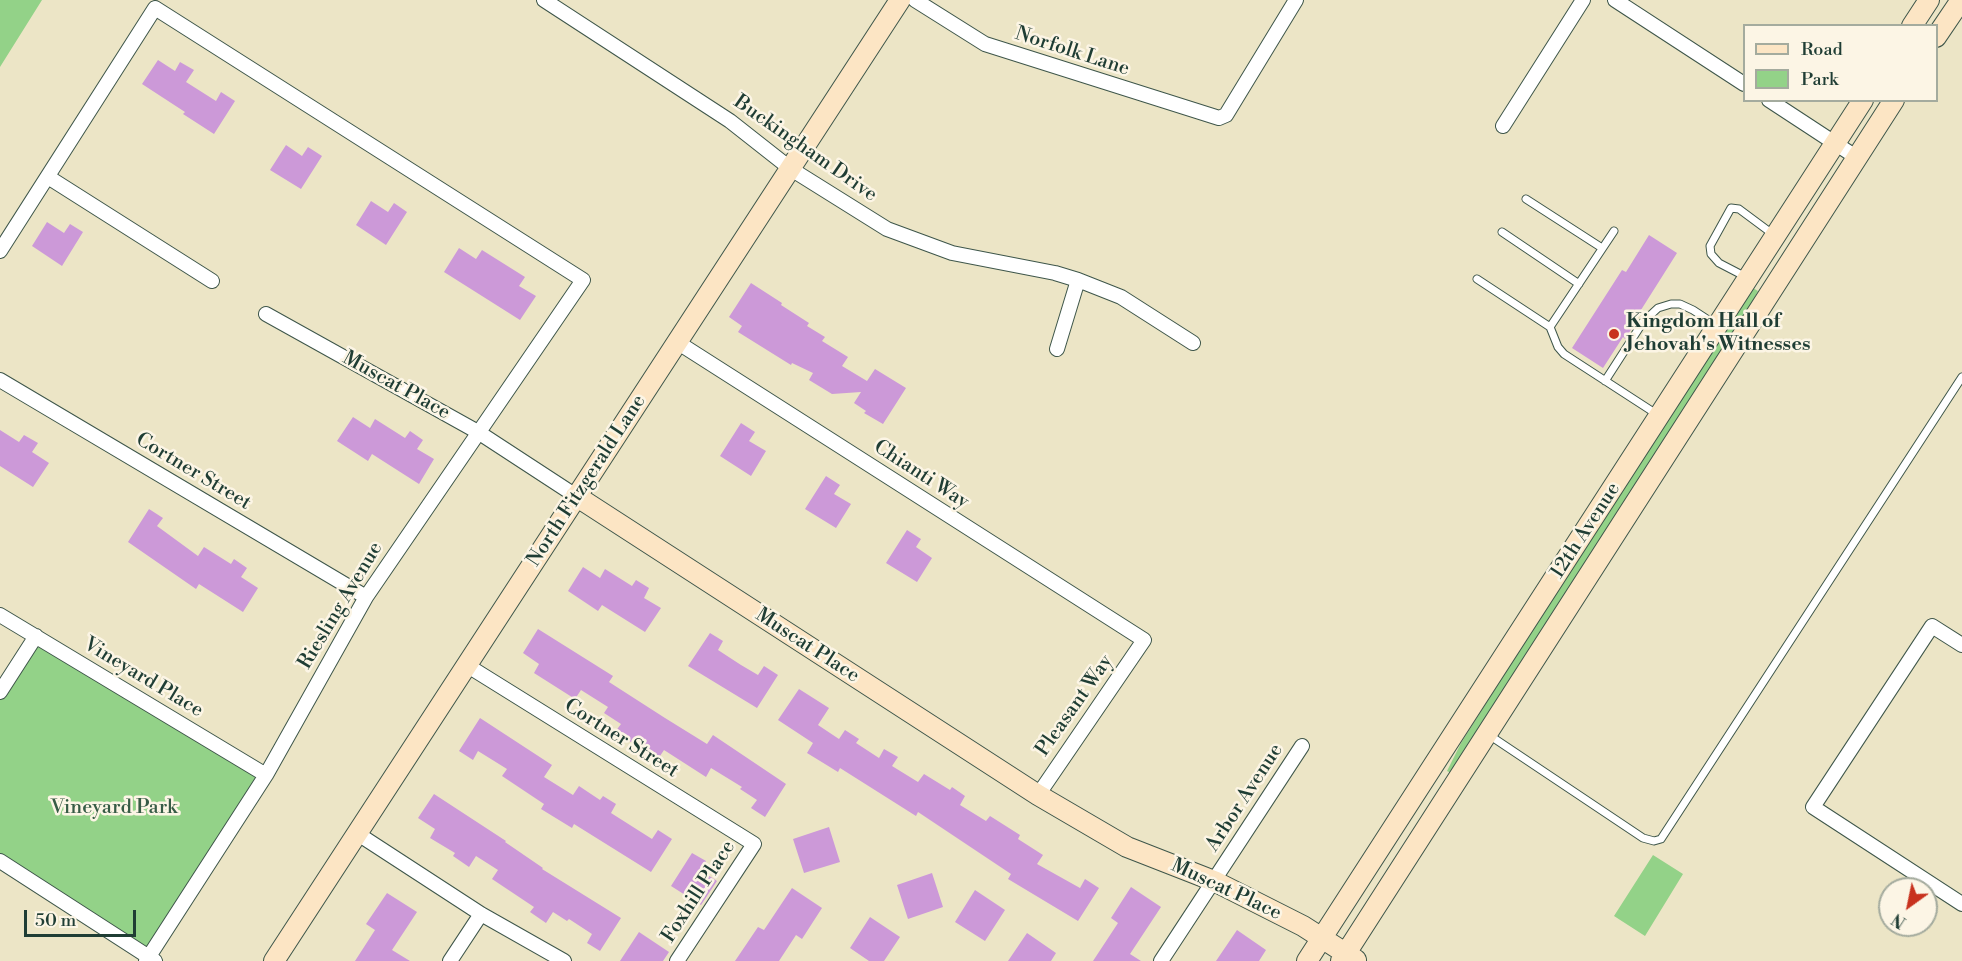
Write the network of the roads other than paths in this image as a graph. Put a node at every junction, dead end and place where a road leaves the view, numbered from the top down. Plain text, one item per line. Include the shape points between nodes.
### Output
1 (544, 0) edge
2 (900, 0) edge
3 (915, 0) edge
4 (1296, 0) edge
5 (1583, 0) edge
6 (1615, 0) edge
7 (1929, 0) edge
8 (1961, 0) edge
9 (1913, 24) edge
10 (1938, 34) edge
11 (1743, 83) edge
12 (1772, 102) edge
13 (1862, 102) edge
14 (1893, 102) edge
15 (1503, 126) dead end
16 (1836, 144) junction
17 (1856, 157) junction
18 (791, 169) junction
19 (48, 177) junction
20 (1526, 199) dead end
21 (1614, 231) dead end
22 (1502, 232) dead end
23 (1776, 237) junction
24 (1602, 248) junction
25 (0, 251) edge
26 (1477, 279) dead end
27 (1749, 279) junction
28 (1078, 280) junction
29 (212, 281) dead end
30 (1580, 284) junction
31 (266, 314) dead end
32 (1719, 326) junction
33 (1550, 327) junction
34 (677, 342) junction
35 (1193, 343) dead end
36 (1057, 349) dead end
37 (1962, 377) edge
38 (0, 380) edge
39 (1605, 381) junction
40 (1660, 417) junction
41 (478, 432) junction
42 (576, 496) junction
43 (366, 597) junction
44 (0, 615) edge
45 (36, 636) junction
46 (1144, 640) joint
47 (1962, 645) edge
48 (468, 666) junction
49 (0, 692) edge
50 (1487, 734) junction
51 (1302, 746) dead end
52 (266, 775) junction
53 (1038, 795) junction
54 (358, 834) junction
55 (753, 844) joint
56 (0, 861) edge
57 (1215, 882) junction
58 (1962, 904) edge
59 (481, 914) junction
60 (1322, 938) junction
61 (1348, 959) edge
62 (150, 960) edge
63 (274, 961) edge
64 (450, 961) edge
65 (564, 961) edge
66 (677, 961) edge
67 (1161, 961) edge
68 (1307, 961) edge

1 - 18 street, Buckingham Drive via 730,121
2 - 18 street, North Fitzgerald Lane
3 - 4 street, Norfolk Lane via 985,44 1219,118 1226,115
5 - 15 street
6 - 11 street
7 - 9 street
8 - 10 street
12 - 16 street
13 - 16 street, 12th Avenue
14 - 17 street, 12th Avenue
16 - 17 street
16 - 23 street, 12th Avenue
17 - 50 street, 12th Avenue
18 - 28 street, Buckingham Drive via 887,229 952,253
18 - 34 street, North Fitzgerald Lane
19 - 25 street
19 - 29 street
19 - 41 street, Riesling Avenue via 156,8 584,280
20 - 24 lane
21 - 24 lane
22 - 30 lane
23 - 27 street, 12th Avenue
23 - 27 lane via 1731,208 1710,246 1711,254 1719,263
24 - 30 lane
26 - 33 lane
27 - 32 street, 12th Avenue
28 - 35 street, Buckingham Drive via 1121,297
28 - 36 street
30 - 33 lane
31 - 41 street, Muscat Place
32 - 39 lane via 1680,304 1658,308 1643,322
32 - 40 street, 12th Avenue
33 - 39 lane via 1564,354
34 - 42 street, North Fitzgerald Lane
34 - 46 street, Chianti Way
37 - 50 lane via 1661,839 1643,838
38 - 43 street, Cortner Street
39 - 40 lane
40 - 60 street, 12th Avenue
41 - 42 street, Muscat Place
41 - 43 street, Riesling Avenue
42 - 48 street, North Fitzgerald Lane
42 - 53 street, Muscat Place
43 - 52 street, Riesling Avenue
44 - 45 street, Vineyard Place
45 - 49 street
45 - 52 street, Vineyard Place
46 - 53 street, Pleasant Way
47 - 58 street via 1932,626 1813,807
48 - 54 street, North Fitzgerald Lane
48 - 55 street, Cortner Street
50 - 61 street, 12th Avenue
51 - 57 street, Arbor Avenue
52 - 62 street, Riesling Avenue
53 - 57 street, Muscat Place via 1127,846
54 - 59 street
54 - 63 street, North Fitzgerald Lane
55 - 66 street, Foxhill Place
56 - 62 street
57 - 60 street, Muscat Place
57 - 67 street, Arbor Avenue
59 - 64 street
59 - 65 street
60 - 61 street, Muscat Place
60 - 68 street, 12th Avenue

